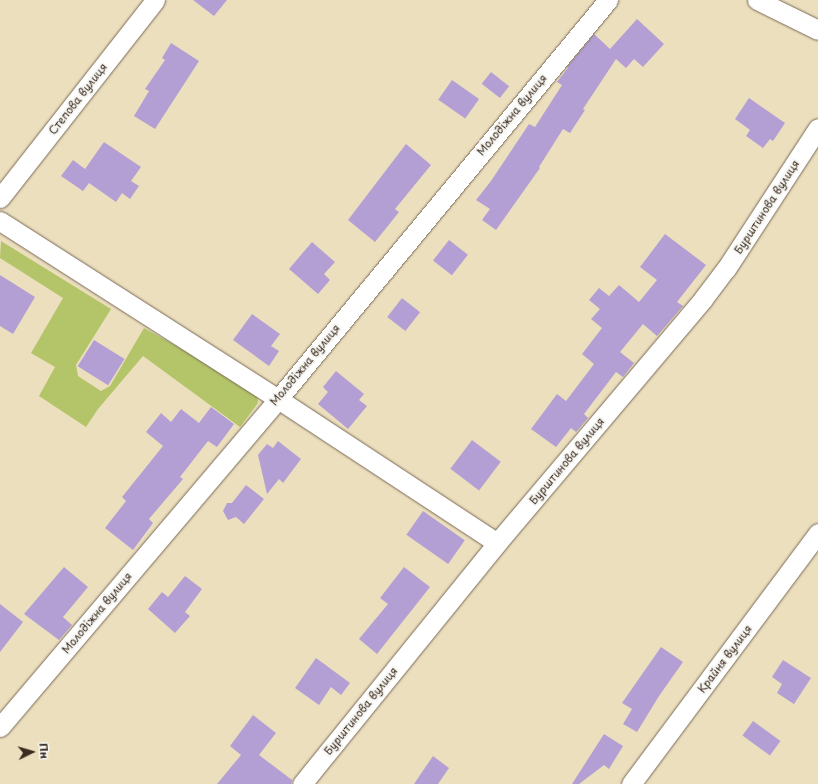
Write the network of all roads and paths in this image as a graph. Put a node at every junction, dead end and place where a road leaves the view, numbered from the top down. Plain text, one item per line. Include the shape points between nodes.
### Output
1 (155, 0) edge
2 (608, 0) edge
3 (757, 0) edge
4 (818, 30) edge
5 (818, 128) edge
6 (0, 198) edge
7 (0, 221) edge
8 (278, 399) junction
9 (818, 533) edge
10 (497, 543) junction
11 (0, 727) edge
12 (302, 784) edge
13 (631, 784) edge

1 - 6 street, Степова вулиця
2 - 8 street, Молодіжна вулиця
3 - 4 street
5 - 10 street, Бурштинова вулиця via 726,269 703,299
7 - 8 street
8 - 10 street
8 - 11 street, Молодіжна вулиця
9 - 13 street, Крайня вулиця
10 - 12 street, Бурштинова вулиця

